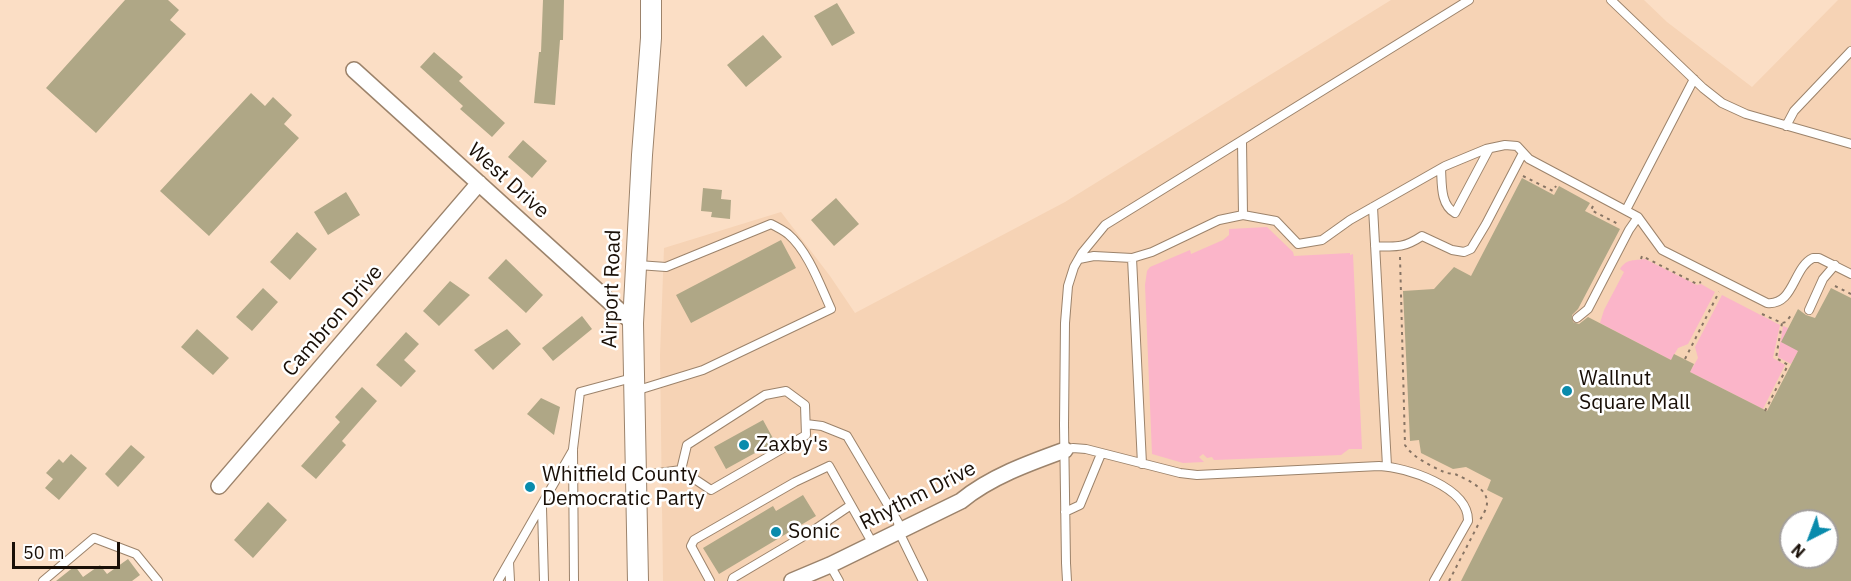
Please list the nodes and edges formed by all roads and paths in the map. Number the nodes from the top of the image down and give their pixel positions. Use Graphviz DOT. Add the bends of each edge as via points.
graph roads {
  1 [pos="651,0"];
  2 [pos="1469,0"];
  3 [pos="1611,0"];
  4 [pos="1851,51"];
  5 [pos="354,70"];
  6 [pos="1694,79"];
  7 [pos="1786,126"];
  8 [pos="1242,141"];
  9 [pos="1851,144"];
  10 [pos="1488,149"];
  11 [pos="1523,153"];
  12 [pos="1441,169"];
  13 [pos="1522,175"];
  14 [pos="479,183"];
  15 [pos="1557,184"];
  16 [pos="1594,204"];
  17 [pos="1373,207"];
  18 [pos="1626,210"];
  19 [pos="1243,215"];
  20 [pos="1638,217"];
  21 [pos="1620,225"];
  22 [pos="1375,246"];
  23 [pos="1400,246"];
  24 [pos="1132,258"];
  25 [pos="1078,259"];
  26 [pos="636,265"];
  27 [pos="1835,265"];
  28 [pos="1851,274"];
  29 [pos="1725,282"];
  30 [pos="1835,286"];
  31 [pos="1851,294"];
  32 [pos="1809,310"];
  33 [pos="1577,318"];
  34 [pos="633,323"];
  35 [pos="1782,323"];
  36 [pos="1684,359"];
  37 [pos="634,384"];
  38 [pos="1765,411"];
  39 [pos="806,424"];
  40 [pos="573,449"];
  41 [pos="1065,450"];
  42 [pos="1101,454"];
  43 [pos="1142,464"];
  44 [pos="1387,466"];
  45 [pos="681,470"];
  46 [pos="637,476"];
  47 [pos="219,486"];
  48 [pos="542,506"];
  49 [pos="851,506"];
  50 [pos="1065,512"];
  51 [pos="899,532"];
  52 [pos="873,544"];
  53 [pos="509,561"];
  54 [pos="830,565"];
  55 [pos="730,580"];
  56 [pos="43,581"];
  57 [pos="158,581"];
  58 [pos="498,581"];
  59 [pos="510,581"];
  60 [pos="544,581"];
  61 [pos="574,581"];
  62 [pos="638,581"];
  63 [pos="710,581"];
  64 [pos="792,581"];
  65 [pos="839,581"];
  66 [pos="923,581"];
  67 [pos="1067,581"];
  68 [pos="1434,581"];
  69 [pos="1449,581"];
  1 -- 26 [label="street, Airport Road"];
  2 -- 8 [label="lane"];
  3 -- 6 [label="lane"];
  4 -- 7 [label="lane" via="1794,111"];
  5 -- 14 [label="street, West Drive"];
  6 -- 7 [label="lane" via="1722,103"];
  6 -- 18 [label="lane"];
  7 -- 9 [label="lane"];
  8 -- 19 [label="lane"];
  8 -- 25 [label="lane" via="1105,225"];
  10 -- 11 [label="lane" via="1518,146"];
  10 -- 12 [label="lane"];
  10 -- 12 [label="lane" via="1455,213 1444,201"];
  11 -- 18 [label="lane"];
  11 -- 23 [label="lane" via="1471,249 1452,250 1422,236"];
  12 -- 17 [label="lane"];
  13 -- 15 [label="path" via="1553,191"];
  14 -- 34 [label="street, West Drive"];
  14 -- 47 [label="street, Cambron Drive"];
  16 -- 21 [label="path" via="1591,210"];
  17 -- 19 [label="lane" via="1322,240 1299,243 1276,221"];
  17 -- 22 [label="lane"];
  18 -- 20 [label="lane"];
  19 -- 24 [label="lane" via="1219,220"];
  20 -- 29 [label="lane" via="1662,250"];
  20 -- 33 [label="lane" via="1588,309"];
  22 -- 23 [label="lane"];
  22 -- 44 [label="lane"];
  23 -- 69 [label="path" via="1405,445 1446,474 1455,474 1480,488 1487,497 1488,505 1478,528"];
  24 -- 25 [label="lane"];
  24 -- 43 [label="lane"];
  25 -- 41 [label="lane" via="1066,302"];
  26 -- 34 [label="street, Airport Road"];
  26 -- 37 [label="lane" via="666,267 771,224 794,240 813,269 831,309 703,370"];
  27 -- 28 [label="lane"];
  27 -- 29 [label="lane" via="1819,258 1808,260 1784,298 1772,304"];
  27 -- 32 [label="lane" via="1823,279"];
  29 -- 36 [label="path"];
  30 -- 31 [label="path"];
  34 -- 37 [label="street, Airport Road"];
  35 -- 38 [label="path" via="1776,358 1788,365"];
  37 -- 40 [label="lane" via="580,392"];
  37 -- 46 [label="street, Airport Road"];
  39 -- 45 [label="lane" via="806,435 711,490"];
  39 -- 45 [label="lane" via="805,405 786,391 765,395 687,445"];
  39 -- 51 [label="lane" via="847,436 898,522"];
  40 -- 48 [label="lane"];
  40 -- 61 [label="lane"];
  41 -- 42 [label="lane" via="1086,449"];
  41 -- 50 [label="lane"];
  41 -- 51 [label="street, Rhythm Drive" via="973,491"];
  42 -- 43 [label="lane"];
  42 -- 50 [label="lane" via="1080,505"];
  43 -- 44 [label="lane" via="1197,475"];
  44 -- 68 [label="lane" via="1417,474 1452,492 1468,513 1468,521"];
  45 -- 46 [label="lane"];
  46 -- 62 [label="street, Airport Road"];
  48 -- 53 [label="lane"];
  48 -- 60 [label="lane"];
  49 -- 52 [label="lane"];
  49 -- 55 [label="lane"];
  49 -- 63 [label="lane" via="829,466 795,482 694,540 691,546"];
  50 -- 67 [label="lane"];
  51 -- 52 [label="street, Rhythm Drive"];
  51 -- 66 [label="lane"];
  52 -- 54 [label="street, Rhythm Drive"];
  53 -- 58 [label="lane"];
  53 -- 59 [label="lane"];
  54 -- 64 [label="street, Rhythm Drive"];
  54 -- 65 [label="lane"];
  56 -- 57 [label="lane" via="94,538 136,554"];
}
